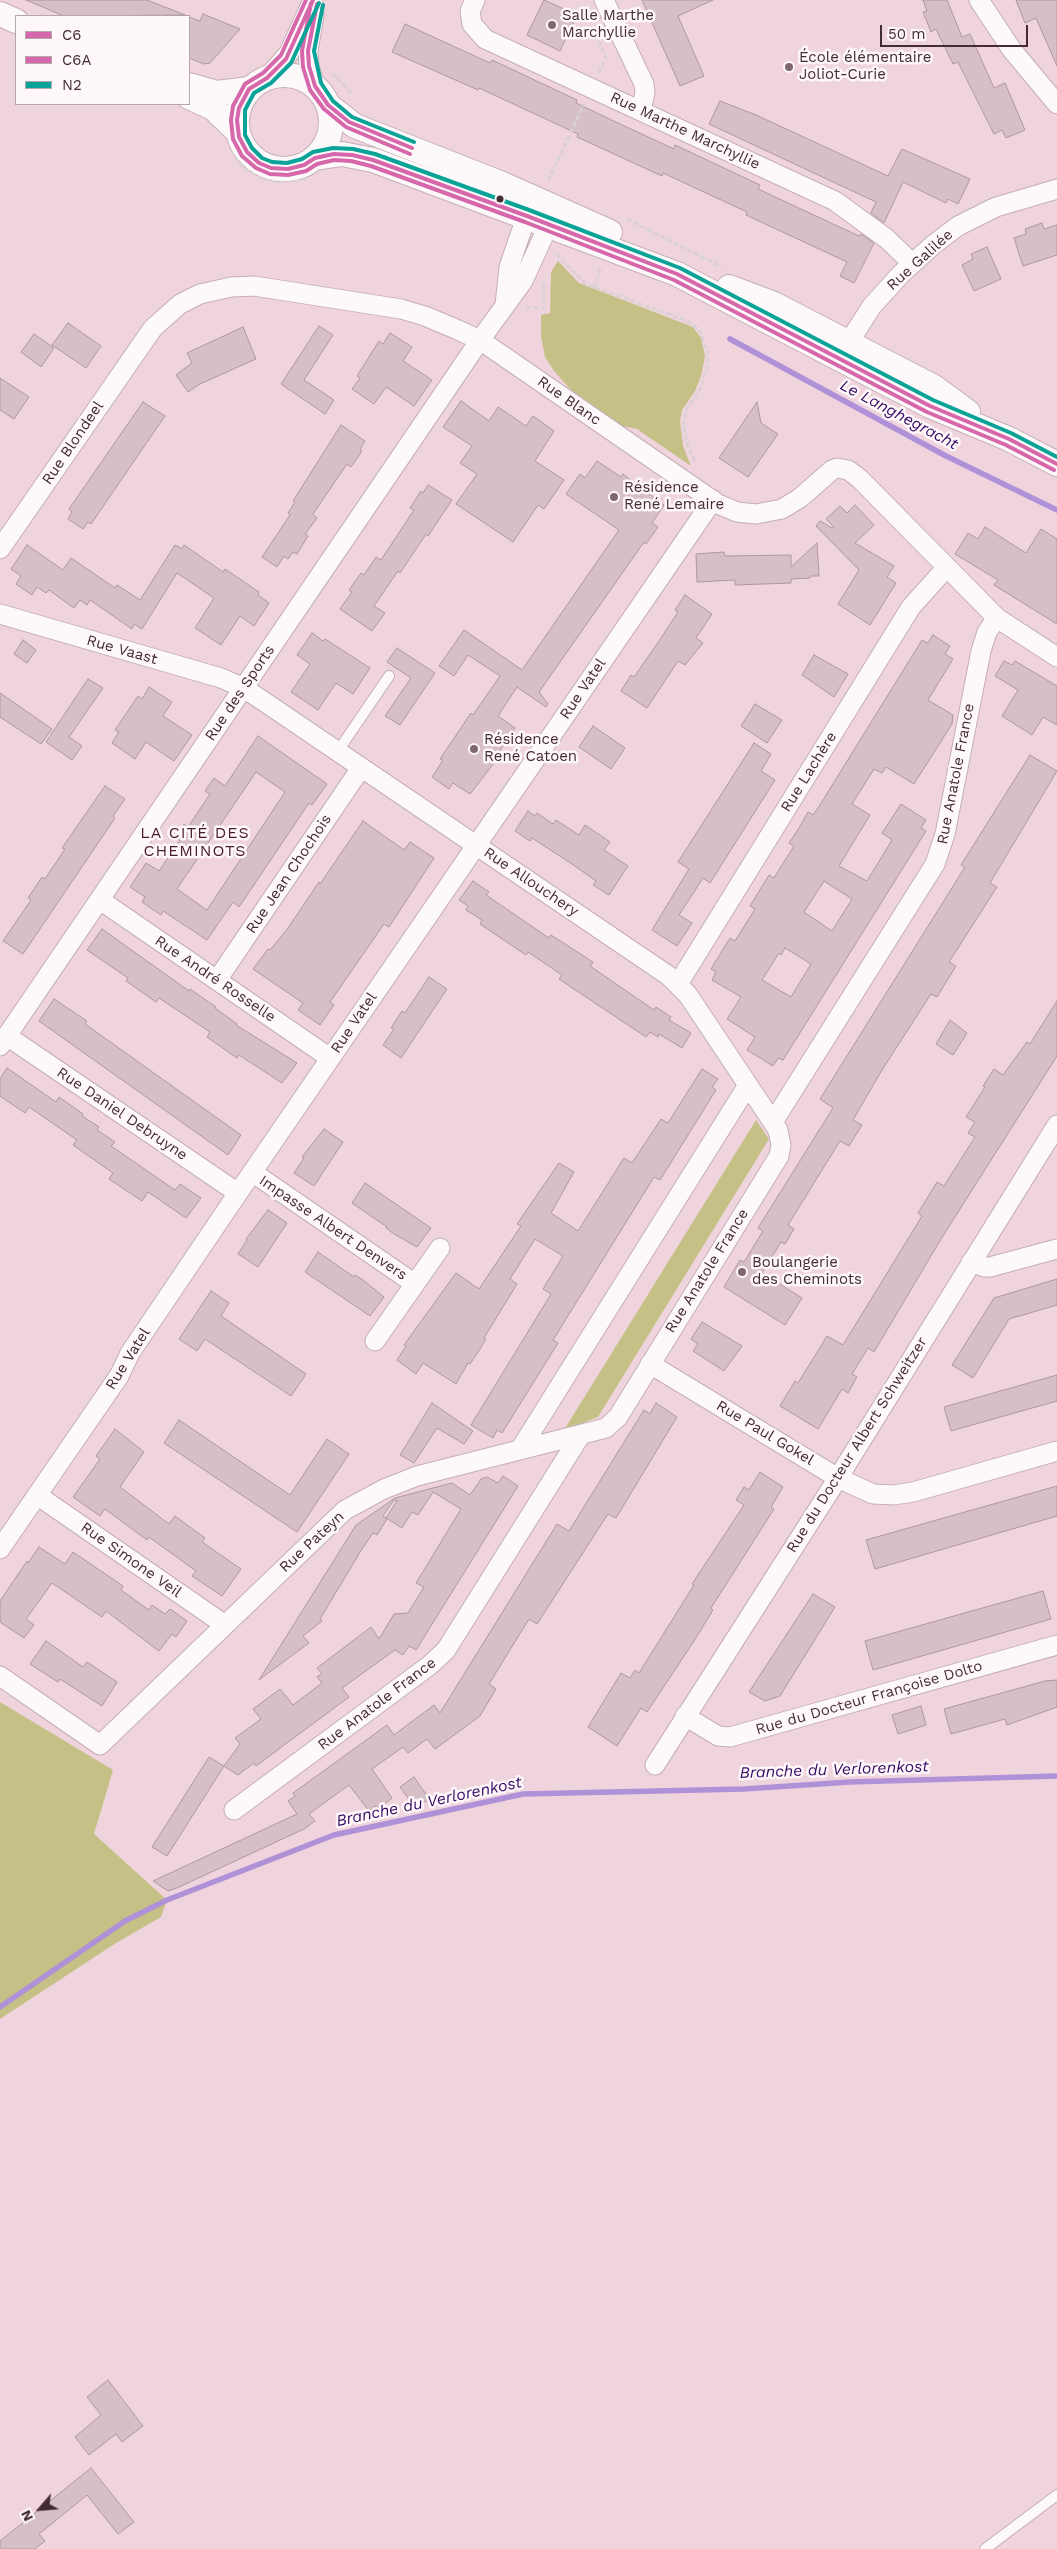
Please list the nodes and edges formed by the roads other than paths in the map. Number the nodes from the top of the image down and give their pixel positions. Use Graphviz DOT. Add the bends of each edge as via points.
graph roads {
  1 [pos="475,0"];
  2 [pos="604,0"];
  3 [pos="978,0"];
  4 [pos="312,2"];
  5 [pos="0,14"];
  6 [pos="15,21"];
  7 [pos="258,84"];
  8 [pos="190,85"];
  9 [pos="321,96"];
  10 [pos="190,97"];
  11 [pos="1057,104"];
  12 [pos="641,110"];
  13 [pos="234,141"];
  14 [pos="312,168"];
  15 [pos="1057,189"];
  16 [pos="530,207"];
  17 [pos="552,216"];
  18 [pos="912,263"];
  19 [pos="505,305"];
  20 [pos="146,337"];
  21 [pos="480,340"];
  22 [pos="846,352"];
  23 [pos="1057,464"];
  24 [pos="712,500"];
  25 [pos="0,549"];
  26 [pos="947,567"];
  27 [pos="0,614"];
  28 [pos="998,618"];
  29 [pos="1057,657"];
  30 [pos="389,676"];
  31 [pos="244,688"];
  32 [pos="338,751"];
  33 [pos="361,768"];
  34 [pos="475,845"];
  35 [pos="100,900"];
  36 [pos="217,980"];
  37 [pos="678,984"];
  38 [pos="2,1042"];
  39 [pos="330,1058"];
  40 [pos="748,1085"];
  41 [pos="772,1122"];
  42 [pos="1057,1125"];
  43 [pos="252,1172"];
  44 [pos="238,1193"];
  45 [pos="440,1248"];
  46 [pos="1057,1249"];
  47 [pos="971,1262"];
  48 [pos="415,1284"];
  49 [pos="375,1341"];
  50 [pos="650,1364"];
  51 [pos="580,1436"];
  52 [pos="521,1448"];
  53 [pos="1057,1451"];
  54 [pos="838,1478"];
  55 [pos="37,1495"];
  56 [pos="0,1550"];
  57 [pos="225,1625"];
  58 [pos="1057,1645"];
  59 [pos="0,1676"];
  60 [pos="685,1716"];
  61 [pos="655,1764"];
  62 [pos="234,1810"];
  63 [pos="1057,2495"];
  64 [pos="985,2549"];
  1 -- 12 [label="street, Rue Marthe Marchyllie" via="470,11 472,24 486,39"];
  2 -- 12 [label="street" via="644,84 646,93"];
  3 -- 11 [label="street" via="1022,64"];
  4 -- 7 [label="street" via="289,53"];
  4 -- 9 [label="street" via="308,58"];
  5 -- 6 [label="street"];
  7 -- 8 [label="street" via="217,92"];
  7 -- 9 [label="street" via="292,76"];
  7 -- 13 [label="street" via="239,108"];
  9 -- 14 [label="street" via="331,121 329,134"];
  9 -- 16 [label="street" via="355,126"];
  10 -- 13 [label="street" via="213,108"];
  12 -- 18 [label="street, Rue Marthe Marchyllie" via="835,201 887,239"];
  13 -- 14 [label="street" via="267,166"];
  14 -- 16 [label="street" via="342,154"];
  15 -- 18 [label="street, Rue Galilée" via="1008,202 971,219"];
  16 -- 17 [label="street"];
  16 -- 19 [label="street" via="508,267"];
  17 -- 19 [label="street, Rue des Sports" via="528,273"];
  17 -- 22 [label="street"];
  18 -- 22 [label="street, Rue Galilée" via="872,306"];
  19 -- 21 [label="street, Rue des Sports"];
  20 -- 21 [label="street, Rue Blanc" via="170,311 189,299 210,291 243,286 401,309"];
  20 -- 25 [label="street, Rue Blondeel"];
  21 -- 24 [label="street, Rue Blanc"];
  21 -- 31 [label="street, Rue des Sports"];
  22 -- 23 [label="street" via="930,406 1010,439"];
  24 -- 26 [label="street, Rue Blanc" via="744,514 775,511 800,498 832,470 843,468 860,479"];
  24 -- 34 [label="street, Rue Vatel"];
  26 -- 28 [label="street, Rue Blanc"];
  26 -- 37 [label="street, Rue Lachère" via="911,607"];
  27 -- 31 [label="street, Rue Vaast" via="221,678"];
  28 -- 29 [label="street, Rue Blanc"];
  28 -- 41 [label="street, Rue Anatole France" via="987,632 980,651 945,834 935,864"];
  30 -- 32 [label="lane"];
  31 -- 32 [label="street, Rue Allouchery"];
  31 -- 35 [label="street, Rue des Sports"];
  32 -- 33 [label="street, Rue Allouchery"];
  33 -- 34 [label="street, Rue Allouchery"];
  33 -- 36 [label="street, Rue Jean Chochois"];
  34 -- 37 [label="street, Rue Allouchery"];
  34 -- 39 [label="street, Rue Vatel"];
  35 -- 36 [label="street, Rue André Rosselle"];
  35 -- 38 [label="street, Rue des Sports"];
  36 -- 39 [label="street, Rue André Rosselle"];
  37 -- 40 [label="street, Rue Allouchery"];
  38 -- 44 [label="street, Rue Daniel Debruyne"];
  39 -- 43 [label="street, Rue Vatel"];
  40 -- 41 [label="street, Rue Allouchery"];
  40 -- 52 [label="street"];
  41 -- 50 [label="street, Rue Anatole France" via="780,1135 778,1156"];
  42 -- 47 [label="street, Rue du Docteur Albert Schweitzer"];
  43 -- 44 [label="street, Rue Vatel"];
  43 -- 48 [label="street, Impasse Albert Denvers"];
  44 -- 55 [label="street, Rue Vatel"];
  45 -- 48 [label="street, Impasse Albert Denvers"];
  46 -- 47 [label="street" via="990,1267"];
  47 -- 54 [label="street, Rue du Docteur Albert Schweitzer"];
  48 -- 49 [label="street, Impasse Albert Denvers"];
  50 -- 51 [label="street, Rue Anatole France" via="614,1422 606,1428"];
  50 -- 54 [label="street, Rue Paul Gokel"];
  51 -- 52 [label="street, Rue Pateyn"];
  51 -- 62 [label="street, Rue Anatole France" via="446,1650"];
  52 -- 57 [label="street, Rue Pateyn" via="417,1476 349,1508"];
  53 -- 54 [label="street, Rue Paul Gokel" via="894,1495 873,1494"];
  54 -- 60 [label="street, Rue du Docteur Albert Schweitzer"];
  55 -- 56 [label="street, Rue Vatel"];
  55 -- 57 [label="street, Rue Simone Veil"];
  57 -- 59 [label="street, Rue Pateyn" via="100,1745"];
  58 -- 60 [label="street, Rue du Docteur Françoise Dolto" via="730,1737 718,1736"];
  60 -- 61 [label="street, Rue du Docteur Albert Schweitzer"];
  63 -- 64 [label="lane"];
}
